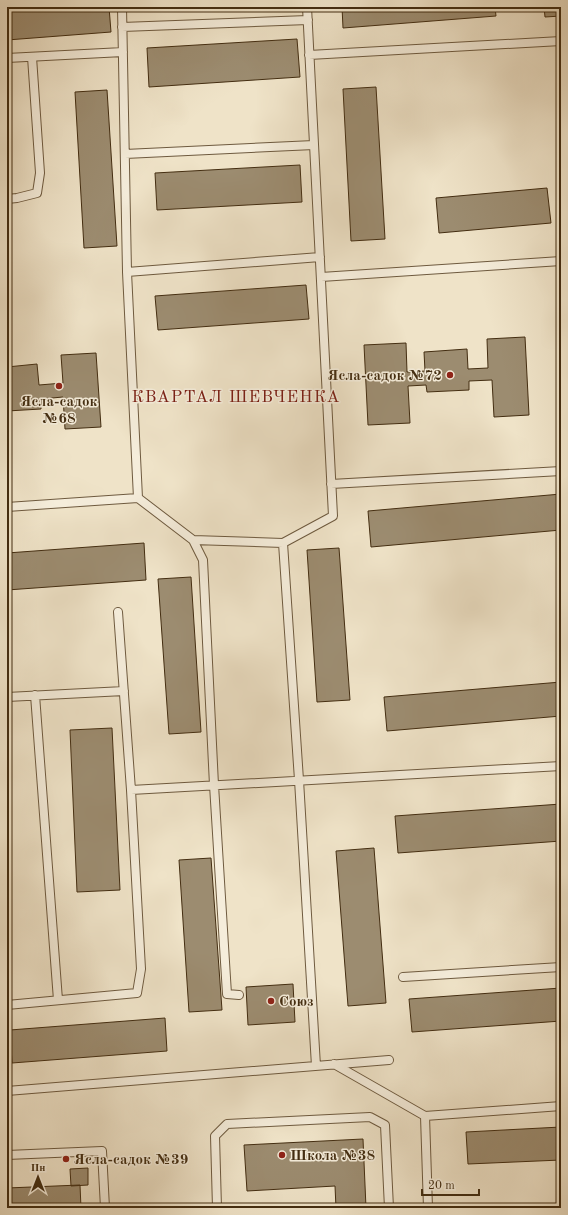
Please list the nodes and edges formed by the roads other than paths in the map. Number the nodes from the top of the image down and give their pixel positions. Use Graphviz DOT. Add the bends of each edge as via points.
graph roads {
  1 [pos="122,7"];
  2 [pos="307,7"];
  3 [pos="308,20"];
  4 [pos="122,27"];
  5 [pos="561,41"];
  6 [pos="123,52"];
  7 [pos="309,55"];
  8 [pos="32,57"];
  9 [pos="7,58"];
  10 [pos="314,145"];
  11 [pos="125,154"];
  12 [pos="7,198"];
  13 [pos="320,257"];
  14 [pos="561,261"];
  15 [pos="127,272"];
  16 [pos="321,278"];
  17 [pos="561,471"];
  18 [pos="331,484"];
  19 [pos="138,498"];
  20 [pos="7,507"];
  21 [pos="193,540"];
  22 [pos="282,543"];
  23 [pos="118,612"];
  24 [pos="124,691"];
  25 [pos="36,695"];
  26 [pos="7,697"];
  27 [pos="561,766"];
  28 [pos="299,780"];
  29 [pos="214,785"];
  30 [pos="131,790"];
  31 [pos="561,968"];
  32 [pos="403,978"];
  33 [pos="239,995"];
  34 [pos="58,1000"];
  35 [pos="7,1005"];
  36 [pos="389,1060"];
  37 [pos="334,1064"];
  38 [pos="316,1066"];
  39 [pos="7,1091"];
  40 [pos="561,1106"];
  41 [pos="425,1116"];
  42 [pos="7,1155"];
  43 [pos="105,1208"];
  44 [pos="217,1208"];
  45 [pos="389,1208"];
  46 [pos="428,1208"];
  1 -- 4 [label="lane"];
  2 -- 3 [label="lane"];
  3 -- 4 [label="lane"];
  3 -- 7 [label="lane"];
  4 -- 6 [label="lane"];
  5 -- 7 [label="lane"];
  6 -- 8 [label="lane"];
  6 -- 11 [label="lane"];
  7 -- 10 [label="lane"];
  8 -- 9 [label="lane"];
  8 -- 12 [label="lane" via="40,173 37,193"];
  10 -- 11 [label="lane"];
  10 -- 13 [label="lane"];
  11 -- 15 [label="lane"];
  13 -- 15 [label="lane"];
  13 -- 16 [label="lane"];
  14 -- 16 [label="lane"];
  15 -- 19 [label="lane"];
  16 -- 18 [label="lane"];
  17 -- 18 [label="lane"];
  18 -- 22 [label="lane" via="333,516"];
  19 -- 20 [label="lane"];
  19 -- 21 [label="lane"];
  21 -- 22 [label="lane"];
  21 -- 29 [label="lane" via="203,560"];
  22 -- 28 [label="lane"];
  23 -- 24 [label="lane"];
  24 -- 25 [label="lane"];
  24 -- 30 [label="lane"];
  25 -- 26 [label="lane"];
  25 -- 34 [label="lane"];
  27 -- 28 [label="lane"];
  28 -- 29 [label="lane"];
  28 -- 38 [label="lane"];
  29 -- 30 [label="lane"];
  29 -- 33 [label="lane" via="227,994"];
  30 -- 34 [label="lane" via="141,969 137,993"];
  31 -- 32 [label="lane"];
  34 -- 35 [label="lane"];
  36 -- 37 [label="lane"];
  37 -- 38 [label="lane"];
  37 -- 41 [label="lane"];
  38 -- 39 [label="lane"];
  40 -- 41 [label="lane"];
  41 -- 46 [label="lane"];
  42 -- 43 [label="lane" via="102,1151"];
  44 -- 45 [label="lane" via="215,1136 227,1124 370,1117 385,1125"];
}
